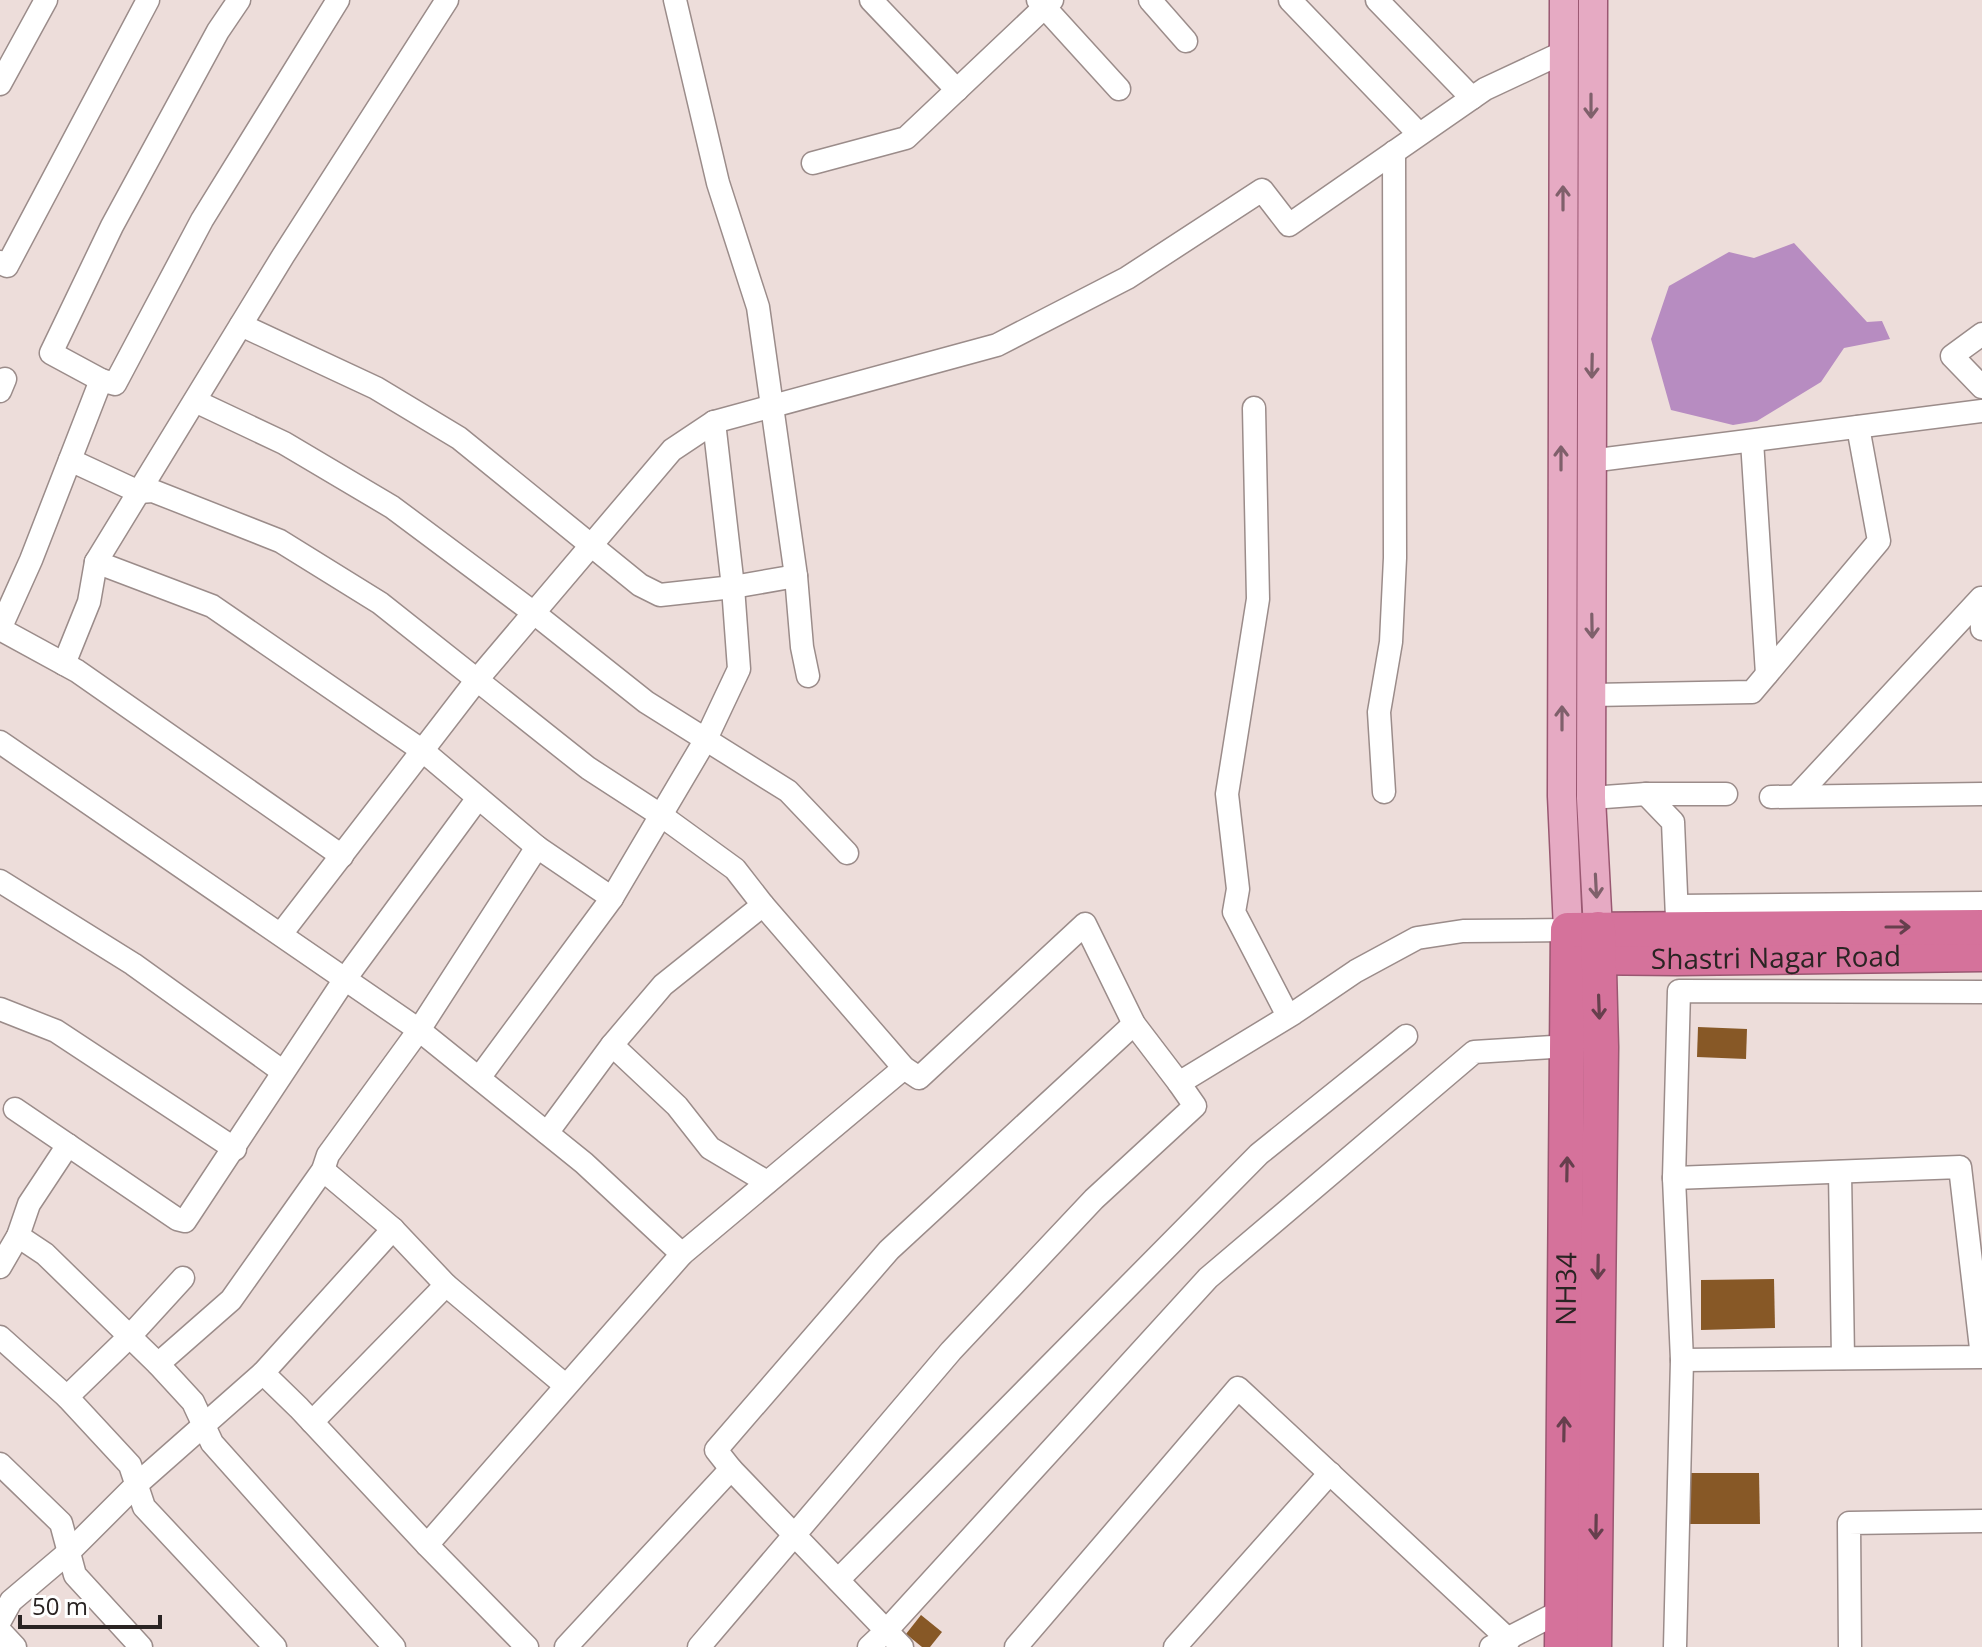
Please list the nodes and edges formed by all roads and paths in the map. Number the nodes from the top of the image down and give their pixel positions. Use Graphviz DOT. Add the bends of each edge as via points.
graph roads {
  1 [pos="46,0"];
  2 [pos="148,0"];
  3 [pos="239,0"];
  4 [pos="338,0"];
  5 [pos="447,0"];
  6 [pos="675,0"];
  7 [pos="871,0"];
  8 [pos="1150,0"];
  9 [pos="1290,0"];
  10 [pos="1377,0"];
  11 [pos="1564,0"];
  12 [pos="1593,0"];
  13 [pos="1045,2"];
  14 [pos="1186,41"];
  15 [pos="1578,52"];
  16 [pos="0,84"];
  17 [pos="1119,89"];
  18 [pos="957,90"];
  19 [pos="1472,98"];
  20 [pos="1419,134"];
  21 [pos="1394,152"];
  22 [pos="813,163"];
  23 [pos="0,262"];
  24 [pos="241,325"];
  25 [pos="1982,334"];
  26 [pos="101,380"];
  27 [pos="1982,387"];
  28 [pos="195,401"];
  29 [pos="774,406"];
  30 [pos="1254,408"];
  31 [pos="1982,411"];
  32 [pos="714,422"];
  33 [pos="1858,427"];
  34 [pos="1752,441"];
  35 [pos="70,460"];
  36 [pos="1590,461"];
  37 [pos="139,492"];
  38 [pos="591,546"];
  39 [pos="96,562"];
  40 [pos="796,576"];
  41 [pos="733,587"];
  42 [pos="534,613"];
  43 [pos="1982,629"];
  44 [pos="64,664"];
  45 [pos="1767,674"];
  46 [pos="808,676"];
  47 [pos="476,681"];
  48 [pos="1593,695"];
  49 [pos="706,739"];
  50 [pos="0,742"];
  51 [pos="423,751"];
  52 [pos="1384,792"];
  53 [pos="1646,794"];
  54 [pos="1726,794"];
  55 [pos="1982,794"];
  56 [pos="1797,796"];
  57 [pos="1771,797"];
  58 [pos="478,798"];
  59 [pos="1591,798"];
  60 [pos="662,816"];
  61 [pos="537,847"];
  62 [pos="847,853"];
  63 [pos="342,856"];
  64 [pos="0,881"];
  65 [pos="612,898"];
  66 [pos="1982,903"];
  67 [pos="763,905"];
  68 [pos="1982,927"];
  69 [pos="281,934"];
  70 [pos="1583,943"];
  71 [pos="1678,946"];
  72 [pos="1982,954"];
  73 [pos="345,979"];
  74 [pos="1982,992"];
  75 [pos="0,1009"];
  76 [pos="1288,1016"];
  77 [pos="1134,1024"];
  78 [pos="419,1030"];
  79 [pos="1406,1036"];
  80 [pos="612,1045"];
  81 [pos="1569,1046"];
  82 [pos="904,1068"];
  83 [pos="282,1071"];
  84 [pos="479,1078"];
  85 [pos="1179,1083"];
  86 [pos="15,1109"];
  87 [pos="547,1133"];
  88 [pos="68,1145"];
  89 [pos="235,1149"];
  90 [pos="323,1170"];
  91 [pos="1840,1172"];
  92 [pos="1674,1178"];
  93 [pos="767,1182"];
  94 [pos="1583,1207"];
  95 [pos="393,1229"];
  96 [pos="18,1236"];
  97 [pos="682,1254"];
  98 [pos="0,1267"];
  99 [pos="183,1278"];
  100 [pos="446,1285"];
  101 [pos="130,1336"];
  102 [pos="0,1337"];
  103 [pos="1843,1358"];
  104 [pos="1982,1358"];
  105 [pos="1682,1360"];
  106 [pos="158,1364"];
  107 [pos="263,1373"];
  108 [pos="565,1385"];
  109 [pos="67,1397"];
  110 [pos="312,1422"];
  111 [pos="205,1425"];
  112 [pos="0,1464"];
  113 [pos="731,1469"];
  114 [pos="1330,1473"];
  115 [pos="1580,1479"];
  116 [pos="136,1485"];
  117 [pos="1982,1521"];
  118 [pos="795,1535"];
  119 [pos="427,1545"];
  120 [pos="70,1551"];
  121 [pos="838,1580"];
  122 [pos="6,1596"];
  123 [pos="1561,1611"];
  124 [pos="0,1621"];
  125 [pos="0,1631"];
  126 [pos="894,1639"];
  127 [pos="1500,1643"];
  128 [pos="15,1647"];
  129 [pos="141,1647"];
  130 [pos="275,1647"];
  131 [pos="394,1647"];
  132 [pos="527,1647"];
  133 [pos="566,1647"];
  134 [pos="699,1647"];
  135 [pos="869,1647"];
  136 [pos="1016,1647"];
  137 [pos="1175,1647"];
  138 [pos="1562,1647"];
  139 [pos="1594,1647"];
  140 [pos="1675,1647"];
  141 [pos="1850,1647"];
  1 -- 16 [label="street"];
  2 -- 23 [label="street" via="7,266"];
  3 -- 26 [label="street" via="112,226 51,353"];
  4 -- 26 [label="street" via="202,220 115,384"];
  5 -- 24 [label="street"];
  6 -- 29 [label="street" via="718,183 758,307"];
  7 -- 18 [label="street"];
  8 -- 14 [label="street"];
  9 -- 20 [label="street"];
  10 -- 19 [label="street"];
  11 -- 15 [label="main road"];
  12 -- 15 [label="main road"];
  13 -- 17 [label="street"];
  13 -- 18 [label="street"];
  15 -- 19 [label="street"];
  15 -- 36 [label="main road, one-way" via="1593,301"];
  70 -- 15 [label="main road, one-way" via="1562,796"];
  18 -- 22 [label="street" via="906,138"];
  19 -- 20 [label="street"];
  20 -- 21 [label="street"];
  21 -- 29 [label="street" via="1289,225 1262,190 1127,278 997,345"];
  21 -- 52 [label="street" via="1395,558 1391,642 1379,712"];
  24 -- 28 [label="street"];
  24 -- 38 [label="street" via="376,388 459,438"];
  25 -- 27 [label="street" via="1952,356"];
  26 -- 35 [label="street"];
  28 -- 37 [label="street"];
  28 -- 42 [label="street" via="284,443 392,507"];
  29 -- 32 [label="street"];
  29 -- 40 [label="street"];
  30 -- 76 [label="street" via="1258,599 1227,794 1238,889 1234,912"];
  31 -- 33 [label="street"];
  32 -- 38 [label="street" via="672,450"];
  32 -- 41 [label="street"];
  33 -- 34 [label="street"];
  33 -- 45 [label="street" via="1879,541"];
  34 -- 36 [label="street"];
  34 -- 45 [label="street"];
  35 -- 37 [label="street"];
  35 -- 44 [label="street" via="0,629"];
  36 -- 48 [label="main road, one-way"];
  37 -- 39 [label="street"];
  37 -- 47 [label="street" via="153,491 280,541 380,603"];
  38 -- 41 [label="street" via="660,595"];
  38 -- 42 [label="street"];
  39 -- 44 [label="street" via="89,602"];
  39 -- 51 [label="street" via="212,606"];
  40 -- 41 [label="street"];
  40 -- 46 [label="street"];
  41 -- 49 [label="street" via="739,669"];
  42 -- 47 [label="street"];
  42 -- 49 [label="street" via="646,702"];
  43 -- 56 [label="street" via="1981,598"];
  44 -- 63 [label="street"];
  45 -- 48 [label="street" via="1752,692"];
  47 -- 51 [label="street"];
  47 -- 60 [label="street" via="588,768"];
  48 -- 59 [label="main road"];
  49 -- 60 [label="street"];
  49 -- 62 [label="street" via="788,791"];
  50 -- 69 [label="street"];
  51 -- 58 [label="street"];
  51 -- 63 [label="street"];
  53 -- 54 [label="street"];
  53 -- 59 [label="street"];
  53 -- 71 [label="street" via="1673,822"];
  55 -- 56 [label="street"];
  56 -- 57 [label="street"];
  58 -- 61 [label="street"];
  58 -- 73 [label="street"];
  59 -- 70 [label="main road, one-way"];
  60 -- 65 [label="street"];
  60 -- 67 [label="street" via="735,869"];
  61 -- 65 [label="street"];
  61 -- 78 [label="street"];
  63 -- 69 [label="street"];
  64 -- 83 [label="street" via="133,964"];
  65 -- 84 [label="street"];
  66 -- 71 [label="street"];
  67 -- 80 [label="street" via="663,985"];
  67 -- 82 [label="street"];
  71 -- 68 [label="highway, one-way"];
  69 -- 73 [label="street"];
  70 -- 71 [label="highway, Shastri Nagar Road"];
  70 -- 76 [label="street" via="1463,931 1417,938"];
  70 -- 81 [label="highway, NH34 / NH34"];
  70 -- 94 [label="highway, NH34, one-way" via="1601,1047"];
  71 -- 72 [label="highway, Shastri Nagar Road"];
  71 -- 74 [label="street"];
  71 -- 92 [label="street"];
  73 -- 78 [label="street"];
  73 -- 83 [label="street"];
  75 -- 89 [label="street" via="56,1031"];
  76 -- 85 [label="street"];
  77 -- 82 [label="street" via="1085,924 919,1078"];
  77 -- 85 [label="street"];
  77 -- 113 [label="street" via="889,1250 716,1450"];
  78 -- 84 [label="street"];
  78 -- 90 [label="street" via="328,1155"];
  79 -- 121 [label="street" via="1259,1154"];
  80 -- 87 [label="street"];
  80 -- 93 [label="street" via="677,1106 710,1148"];
  94 -- 81 [label="highway, NH34 / NH34, one-way"];
  81 -- 126 [label="street" via="1474,1052 1208,1278"];
  82 -- 93 [label="street"];
  83 -- 89 [label="street"];
  84 -- 87 [label="street"];
  85 -- 118 [label="street" via="1195,1106 1094,1199 1017,1280"];
  86 -- 88 [label="street"];
  87 -- 97 [label="street"];
  88 -- 89 [label="street" via="185,1221"];
  88 -- 96 [label="street" via="29,1204"];
  90 -- 95 [label="street"];
  90 -- 106 [label="street" via="231,1300"];
  91 -- 92 [label="street"];
  91 -- 103 [label="street"];
  91 -- 104 [label="street" via="1960,1167"];
  92 -- 105 [label="street"];
  93 -- 97 [label="street"];
  94 -- 115 [label="highway, NH34 / NH34"];
  95 -- 100 [label="street"];
  95 -- 107 [label="street"];
  96 -- 98 [label="street"];
  96 -- 101 [label="street" via="45,1254"];
  97 -- 108 [label="street"];
  99 -- 101 [label="street"];
  100 -- 108 [label="street"];
  100 -- 110 [label="street"];
  101 -- 106 [label="street"];
  101 -- 109 [label="street"];
  102 -- 109 [label="street"];
  103 -- 104 [label="street"];
  103 -- 105 [label="street"];
  105 -- 140 [label="street"];
  106 -- 111 [label="street" via="193,1402"];
  107 -- 110 [label="street"];
  107 -- 111 [label="street"];
  108 -- 119 [label="street"];
  109 -- 116 [label="street" via="130,1465"];
  110 -- 119 [label="street"];
  111 -- 116 [label="street"];
  111 -- 131 [label="street" via="212,1443"];
  112 -- 120 [label="street" via="61,1523"];
  113 -- 118 [label="street"];
  113 -- 133 [label="street"];
  114 -- 127 [label="street"];
  114 -- 136 [label="street" via="1238,1388"];
  114 -- 137 [label="street"];
  115 -- 123 [label="highway, NH34 / NH34"];
  115 -- 139 [label="highway, NH34, one-way"];
  116 -- 120 [label="street"];
  116 -- 130 [label="street" via="144,1507"];
  117 -- 141 [label="street" via="1849,1523"];
  118 -- 121 [label="street"];
  118 -- 134 [label="street"];
  119 -- 132 [label="street"];
  120 -- 122 [label="street"];
  120 -- 129 [label="street" via="75,1575"];
  121 -- 126 [label="street"];
  122 -- 124 [label="street"];
  123 -- 127 [label="street"];
  123 -- 138 [label="highway, NH34 / NH34"];
  125 -- 128 [label="street"];
  126 -- 135 [label="street"];
}
